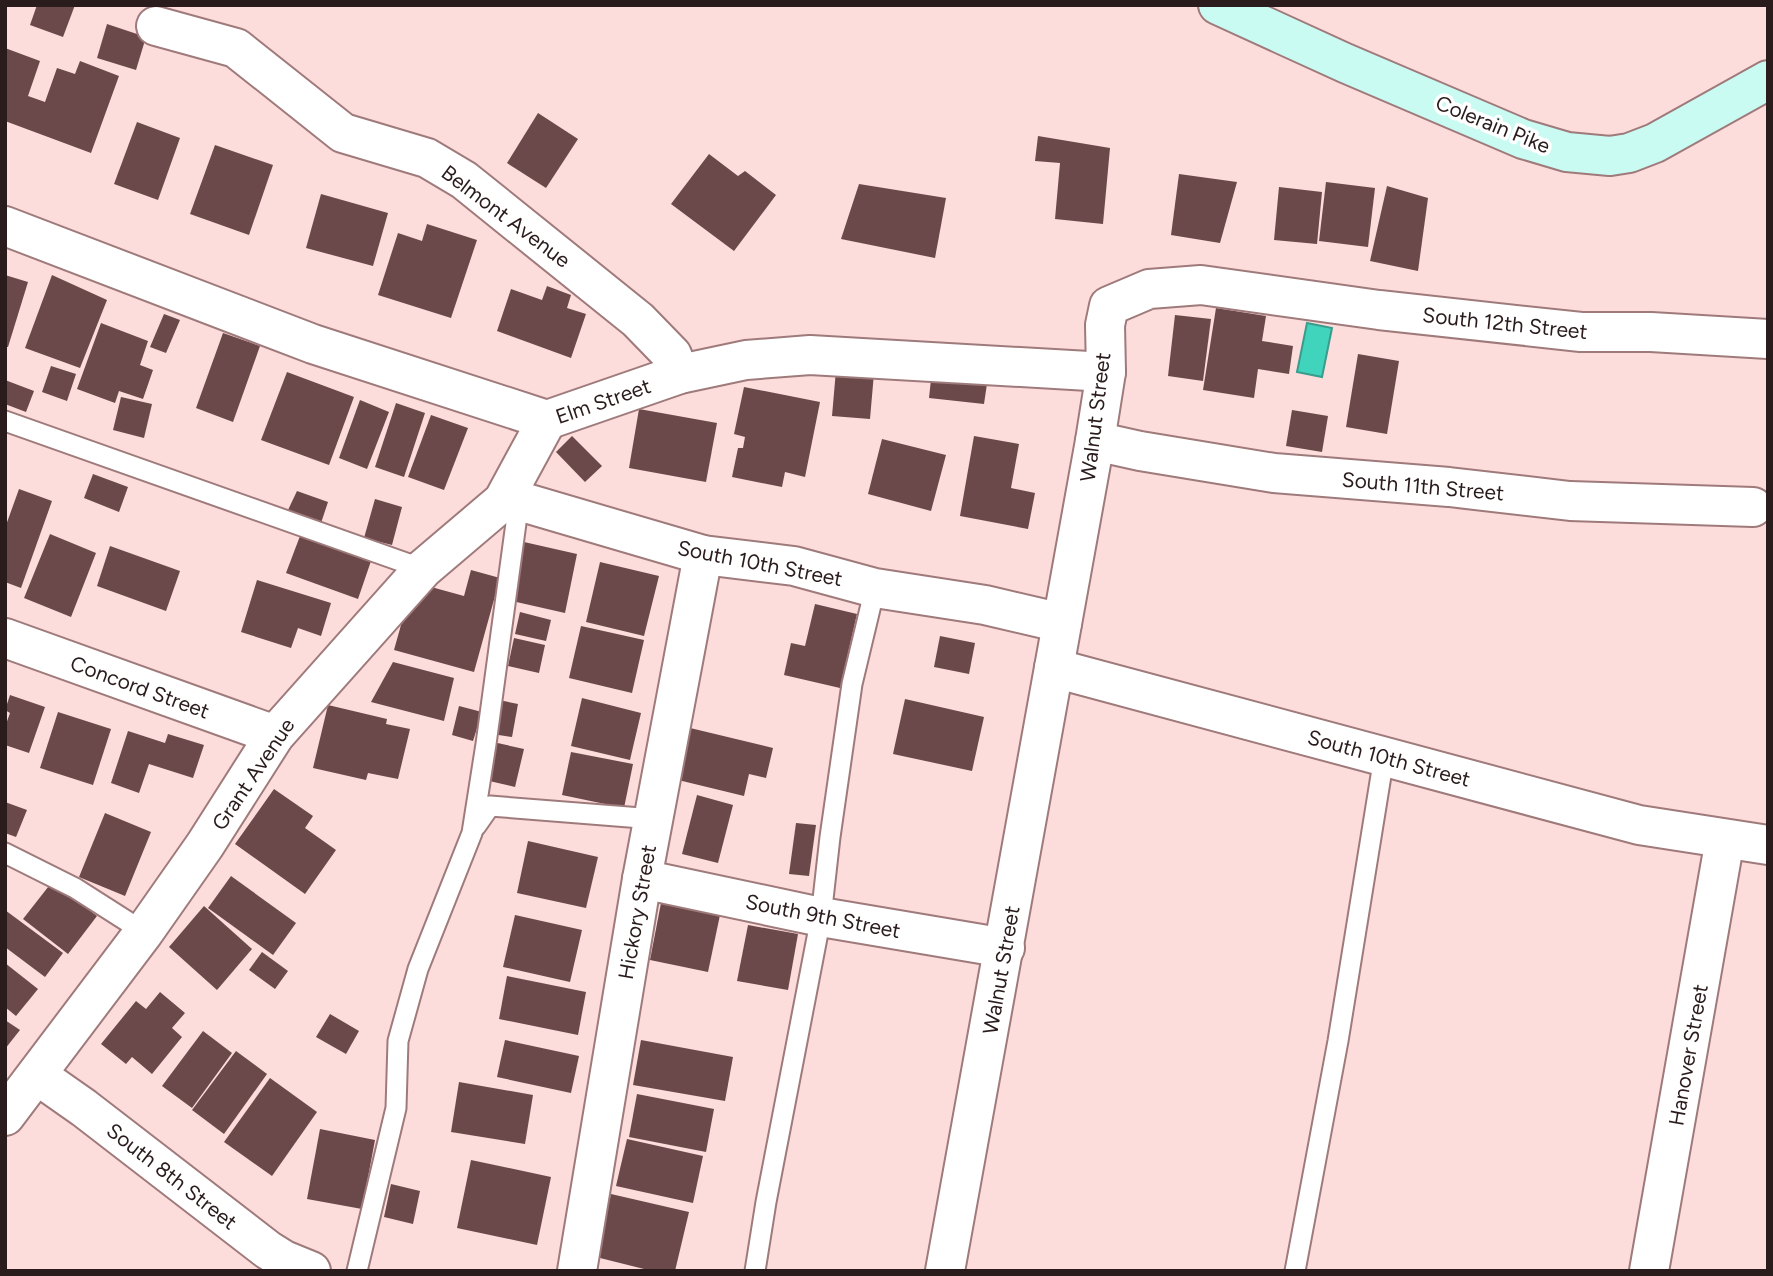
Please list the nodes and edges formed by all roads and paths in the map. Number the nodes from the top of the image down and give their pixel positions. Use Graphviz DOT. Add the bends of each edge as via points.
graph roads {
  1 [pos="1218,5"];
  2 [pos="156,26"];
  3 [pos="1768,80"];
  4 [pos="5,226"];
  5 [pos="1243,290"];
  6 [pos="1768,339"];
  7 [pos="1106,372"];
  8 [pos="680,374"];
  9 [pos="547,420"];
  10 [pos="5,421"];
  11 [pos="1095,440"];
  12 [pos="511,501"];
  13 [pos="1753,507"];
  14 [pos="703,555"];
  15 [pos="423,569"];
  16 [pos="875,588"];
  17 [pos="1062,623"];
  18 [pos="5,639"];
  19 [pos="1054,668"];
  20 [pos="275,735"];
  21 [pos="1384,757"];
  22 [pos="654,819"];
  23 [pos="472,833"];
  24 [pos="1726,839"];
  25 [pos="1768,845"];
  26 [pos="5,853"];
  27 [pos="642,879"];
  28 [pos="821,917"];
  29 [pos="144,932"];
  30 [pos="1005,948"];
  31 [pos="37,1075"];
  32 [pos="5,1116"];
  33 [pos="311,1271"];
  34 [pos="358,1271"];
  35 [pos="576,1271"];
  36 [pos="755,1271"];
  37 [pos="945,1271"];
  38 [pos="1295,1271"];
  39 [pos="1649,1271"];
  1 -- 3 [label="main road, Colerain Pike" via="1523,139 1567,152 1610,156 1655,144"];
  2 -- 8 [label="street, Belmont Avenue" via="236,48 343,133 427,158 464,180 638,320 672,355"];
  4 -- 9 [label="street, Elm Street" via="313,344"];
  5 -- 6 [label="street, South 12th Street" via="1581,332"];
  5 -- 7 [label="street, Walnut Street" via="1200,285 1149,289 1110,306 1104,325"];
  7 -- 8 [label="street, Elm Street" via="810,355 746,360"];
  7 -- 11 [label="street, Walnut Street"];
  8 -- 9 [label="street, Elm Street"];
  9 -- 12 [label="street, Grant Avenue"];
  10 -- 15 [label="lane"];
  11 -- 13 [label="street, South 11th Street" via="1274,473 1570,501"];
  11 -- 17 [label="street, Walnut Street"];
  12 -- 14 [label="street, South 10th Street"];
  12 -- 15 [label="street, Grant Avenue"];
  12 -- 23 [label="lane" via="488,730"];
  14 -- 16 [label="street, South 10th Street" via="794,566"];
  14 -- 22 [label="street, Hickory Street"];
  15 -- 20 [label="street, Grant Avenue"];
  16 -- 17 [label="street, South 10th Street" via="985,605"];
  16 -- 28 [label="lane" via="852,684"];
  17 -- 19 [label="street, Walnut Street"];
  18 -- 20 [label="street, Concord Street"];
  19 -- 21 [label="street, South 10th Street"];
  19 -- 30 [label="street, Walnut Street"];
  20 -- 29 [label="street, Grant Avenue"];
  21 -- 24 [label="street, South 10th Street" via="1639,825"];
  21 -- 38 [label="lane"];
  22 -- 23 [label="lane" via="490,806"];
  22 -- 27 [label="street, Hickory Street"];
  23 -- 34 [label="lane" via="418,969 398,1041 396,1108"];
  24 -- 25 [label="street, South 10th Street"];
  24 -- 39 [label="street, Hanover Street"];
  26 -- 29 [label="lane" via="75,888"];
  27 -- 28 [label="street, South 9th Street"];
  27 -- 35 [label="street, Hickory Street"];
  28 -- 30 [label="street, South 9th Street"];
  28 -- 36 [label="lane"];
  29 -- 31 [label="street, Grant Avenue"];
  30 -- 37 [label="street, Walnut Street"];
  31 -- 32 [label="street, Grant Avenue"];
  31 -- 33 [label="street, South 8th Street" via="268,1250"];
}
